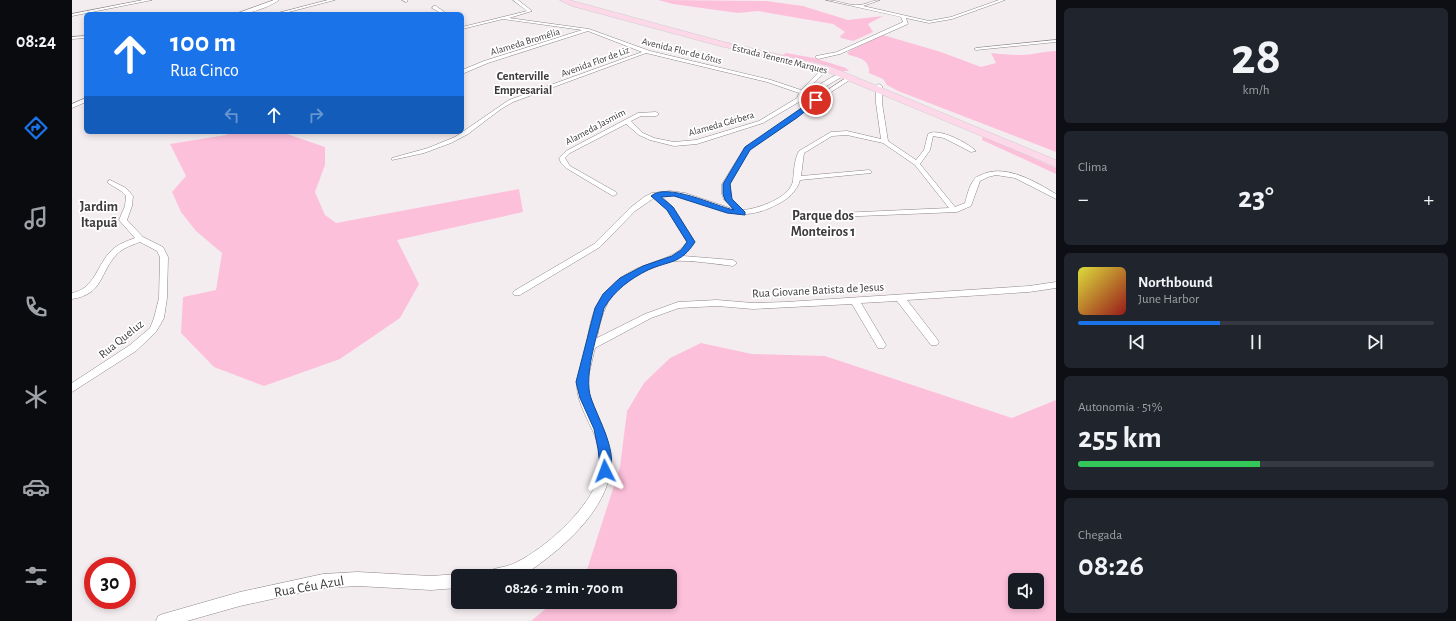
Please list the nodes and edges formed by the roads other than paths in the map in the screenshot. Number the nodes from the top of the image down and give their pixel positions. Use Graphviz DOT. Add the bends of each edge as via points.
graph roads {
  1 [pos="139,0"];
  2 [pos="150,0"];
  3 [pos="277,0"];
  4 [pos="333,0"];
  5 [pos="515,0"];
  6 [pos="563,0"];
  7 [pos="569,0"];
  8 [pos="828,0"];
  9 [pos="878,0"];
  10 [pos="1004,0"];
  11 [pos="858,6"];
  12 [pos="434,7"];
  13 [pos="244,12"];
  14 [pos="290,12"];
  15 [pos="442,12"];
  16 [pos="525,13"];
  17 [pos="72,14"];
  18 [pos="903,17"];
  19 [pos="503,18"];
  20 [pos="918,21"];
  21 [pos="906,23"];
  22 [pos="464,27"];
  23 [pos="591,29"];
  24 [pos="84,37"];
  25 [pos="72,38"];
  26 [pos="1056,41"];
  27 [pos="976,48"];
  28 [pos="650,51"];
  29 [pos="838,53"];
  30 [pos="789,56"];
  31 [pos="818,57"];
  32 [pos="826,67"];
  33 [pos="464,71"];
  34 [pos="846,72"];
  35 [pos="879,89"];
  36 [pos="801,93"];
  37 [pos="810,93"];
  38 [pos="84,101"];
  39 [pos="72,106"];
  40 [pos="656,114"];
  41 [pos="627,121"];
  42 [pos="463,134"];
  43 [pos="464,134"];
  44 [pos="885,142"];
  45 [pos="973,151"];
  46 [pos="394,160"];
  47 [pos="1056,160"];
  48 [pos="917,164"];
  49 [pos="1056,164"];
  50 [pos="869,172"];
  51 [pos="796,178"];
  52 [pos="110,182"];
  53 [pos="613,194"];
  54 [pos="655,196"];
  55 [pos="1056,197"];
  56 [pos="954,210"];
  57 [pos="743,214"];
  58 [pos="839,215"];
  59 [pos="140,239"];
  60 [pos="675,258"];
  61 [pos="733,263"];
  62 [pos="1056,285"];
  63 [pos="517,293"];
  64 [pos="72,296"];
  65 [pos="900,298"];
  66 [pos="854,301"];
  67 [pos="934,342"];
  68 [pos="881,345"];
  69 [pos="591,346"];
  70 [pos="72,388"];
  71 [pos="516,569"];
  72 [pos="451,582"];
  73 [pos="163,621"];
  1 -- 17 [label="street"];
  2 -- 17 [label="street"];
  3 -- 13 [label="street"];
  4 -- 14 [label="street"];
  5 -- 16 [label="street" via="530,11"];
  6 -- 30 [label="main road, Estrada Tenente Marques" via="585,8"];
  7 -- 30 [label="main road, Estrada Tenente Marques"];
  8 -- 11 [label="street"];
  9 -- 11 [label="street"];
  10 -- 20 [label="street" via="942,21"];
  11 -- 18 [label="street"];
  12 -- 15 [label="street"];
  16 -- 19 [label="street"];
  16 -- 23 [label="street, Avenida Flor de Lótus" via="537,20"];
  18 -- 20 [label="street"];
  18 -- 21 [label="street"];
  19 -- 22 [label="street"];
  19 -- 23 [label="street, Avenida Flor de Lótus"];
  20 -- 21 [label="street"];
  21 -- 29 [label="street"];
  23 -- 28 [label="street, Avenida Flor de Lótus"];
  23 -- 33 [label="street, Alameda Bromélia"];
  24 -- 25 [label="street"];
  26 -- 27 [label="street"];
  28 -- 36 [label="street, Avenida Flor de Lótus" via="769,81"];
  28 -- 43 [label="street, Avenida Flor de Liz" via="512,101 498,108"];
  29 -- 31 [label="street"];
  29 -- 32 [label="street, Alameda Gérbera" via="830,58"];
  30 -- 31 [label="main road, Estrada Tenente Marques"];
  30 -- 32 [label="main road, Estrada Tenente Marques"];
  31 -- 32 [label="main road, Estrada Tenente Marques"];
  32 -- 34 [label="main road, Estrada Tenente Marques"];
  32 -- 36 [label="street, Alameda Gérbera"];
  34 -- 35 [label="main road, Estrada Tenente Marques"];
  34 -- 37 [label="street, Alameda Gérbera"];
  34 -- 57 [label="street" via="747,148 726,184 728,200"];
  35 -- 44 [label="street"];
  35 -- 47 [label="main road, Estrada Tenente Marques"];
  35 -- 49 [label="main road, Estrada Tenente Marques"];
  36 -- 37 [label="street, Alameda Gérbera"];
  36 -- 37 [label="street, Avenida Flor de Lótus"];
  36 -- 41 [label="street, Alameda Gérbera" via="761,122 686,143 674,144 652,139 634,129"];
  38 -- 39 [label="street"];
  40 -- 41 [label="street, Alameda Jasmim" via="640,114"];
  41 -- 53 [label="street, Alameda Jasmim" via="568,152 562,158 568,167"];
  42 -- 46 [label="street, Avenida Flor de Liz" via="430,149"];
  44 -- 48 [label="street"];
  44 -- 51 [label="street" via="847,133 830,134 801,152"];
  45 -- 48 [label="street" via="946,136 931,134 927,150"];
  48 -- 56 [label="street"];
  50 -- 51 [label="street"];
  51 -- 57 [label="street" via="794,186 780,201"];
  52 -- 59 [label="street, Rua Queluz" via="126,188 129,193 129,203 123,220"];
  54 -- 57 [label="street" via="674,194"];
  54 -- 60 [label="street" via="670,208 691,242 684,252"];
  54 -- 63 [label="street" via="636,208 599,243"];
  55 -- 56 [label="street" via="1020,178 988,174 977,180 968,204"];
  56 -- 58 [label="street"];
  59 -- 64 [label="street" via="115,253 95,284"];
  59 -- 70 [label="street, Rua Queluz" via="160,249 164,257 163,298 159,318 153,330 133,348"];
  60 -- 61 [label="street"];
  60 -- 69 [label="street" via="636,272 614,287 599,308"];
  62 -- 65 [label="street, Rua Giovane Batista de Jesus" via="1029,290"];
  65 -- 66 [label="street, Rua Giovane Batista de Jesus"];
  65 -- 67 [label="street"];
  66 -- 68 [label="street"];
  66 -- 69 [label="street, Rua Giovane Batista de Jesus" via="753,306 717,303 678,305 648,316"];
  69 -- 71 [label="street" via="582,389 599,429 604,449 605,471 598,493 577,522 554,544"];
  72 -- 73 [label="street, Rua Céu Azul" via="431,583 358,579 323,581 240,599"];
}
